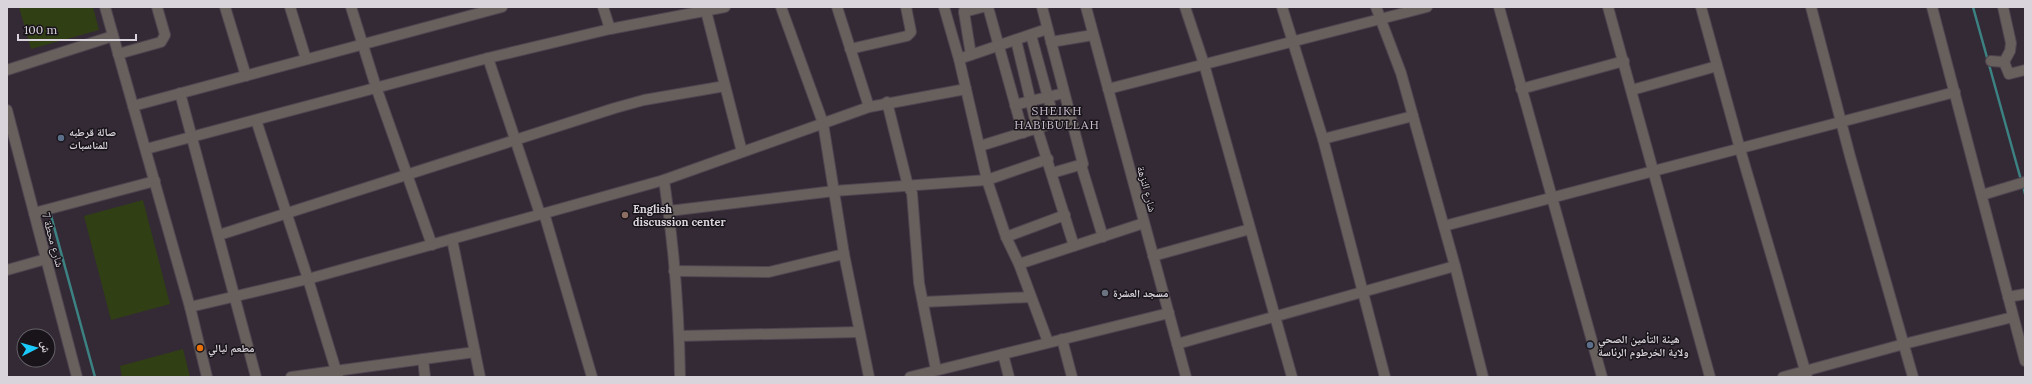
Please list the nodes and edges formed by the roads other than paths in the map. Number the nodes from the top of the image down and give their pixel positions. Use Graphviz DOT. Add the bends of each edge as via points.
graph roads {
  1 [pos="105,7"];
  2 [pos="157,7"];
  3 [pos="226,7"];
  4 [pos="290,7"];
  5 [pos="351,7"];
  6 [pos="502,7"];
  7 [pos="603,7"];
  8 [pos="726,7"];
  9 [pos="782,7"];
  10 [pos="837,7"];
  11 [pos="906,7"];
  12 [pos="944,7"];
  13 [pos="983,7"];
  14 [pos="988,7"];
  15 [pos="1042,7"];
  16 [pos="1086,7"];
  17 [pos="1186,7"];
  18 [pos="1282,7"];
  19 [pos="1376,7"];
  20 [pos="1427,7"];
  21 [pos="1499,7"];
  22 [pos="1608,7"];
  23 [pos="1700,7"];
  24 [pos="1811,7"];
  25 [pos="1932,7"];
  26 [pos="2003,7"];
  27 [pos="965,9"];
  28 [pos="706,11"];
  29 [pos="1381,20"];
  30 [pos="610,29"];
  31 [pos="1047,29"];
  32 [pos="1031,35"];
  33 [pos="1093,35"];
  34 [pos="113,36"];
  35 [pos="1016,40"];
  36 [pos="1292,41"];
  37 [pos="1051,42"];
  38 [pos="362,45"];
  39 [pos="1000,45"];
  40 [pos="850,49"];
  41 [pos="118,54"];
  42 [pos="971,55"];
  43 [pos="488,58"];
  44 [pos="306,59"];
  45 [pos="959,59"];
  46 [pos="1990,60"];
  47 [pos="1624,62"];
  48 [pos="2004,62"];
  49 [pos="1204,64"];
  50 [pos="1717,66"];
  51 [pos="7,70"];
  52 [pos="2025,70"];
  53 [pos="246,76"];
  54 [pos="725,86"];
  55 [pos="376,87"];
  56 [pos="966,89"];
  57 [pos="1108,89"];
  58 [pos="1521,89"];
  59 [pos="1632,90"];
  60 [pos="1955,92"];
  61 [pos="180,93"];
  62 [pos="1064,93"];
  63 [pos="1048,97"];
  64 [pos="887,102"];
  65 [pos="1031,102"];
  66 [pos="1015,105"];
  67 [pos="133,106"];
  68 [pos="869,107"];
  69 [pos="7,110"];
  70 [pos="1413,116"];
  71 [pos="1070,118"];
  72 [pos="256,120"];
  73 [pos="823,122"];
  74 [pos="1054,123"];
  75 [pos="1841,123"];
  76 [pos="1038,128"];
  77 [pos="1023,133"];
  78 [pos="192,136"];
  79 [pos="1323,139"];
  80 [pos="516,141"];
  81 [pos="980,146"];
  82 [pos="146,149"];
  83 [pos="1740,149"];
  84 [pos="742,152"];
  85 [pos="1048,159"];
  86 [pos="1080,165"];
  87 [pos="1654,172"];
  88 [pos="1052,173"];
  89 [pos="408,174"];
  90 [pos="664,180"];
  91 [pos="988,180"];
  92 [pos="154,181"];
  93 [pos="2025,182"];
  94 [pos="908,186"];
  95 [pos="834,191"];
  96 [pos="1982,195"];
  97 [pos="1552,198"];
  98 [pos="669,211"];
  99 [pos="34,213"];
  100 [pos="286,214"];
  101 [pos="542,214"];
  102 [pos="1065,215"];
  103 [pos="1144,224"];
  104 [pos="1444,226"];
  105 [pos="1250,229"];
  106 [pos="219,235"];
  107 [pos="1006,237"];
  108 [pos="1103,237"];
  109 [pos="452,239"];
  110 [pos="432,245"];
  111 [pos="1074,246"];
  112 [pos="844,254"];
  113 [pos="1153,256"];
  114 [pos="46,259"];
  115 [pos="1019,264"];
  116 [pos="1455,266"];
  117 [pos="7,270"];
  118 [pos="674,271"];
  119 [pos="308,279"];
  120 [pos="1362,292"];
  121 [pos="2025,294"];
  122 [pos="236,297"];
  123 [pos="1031,297"];
  124 [pos="2008,297"];
  125 [pos="922,302"];
  126 [pos="190,307"];
  127 [pos="1169,313"];
  128 [pos="1275,316"];
  129 [pos="2014,317"];
  130 [pos="859,332"];
  131 [pos="679,336"];
  132 [pos="1062,339"];
  133 [pos="1048,342"];
  134 [pos="1177,344"];
  135 [pos="1904,344"];
  136 [pos="475,352"];
  137 [pos="1003,354"];
  138 [pos="422,359"];
  139 [pos="2025,361"];
  140 [pos="941,372"];
  141 [pos="337,374"];
  142 [pos="1806,374"];
  143 [pos="77,377"];
  144 [pos="207,377"];
  145 [pos="256,377"];
  146 [pos="291,377"];
  147 [pos="425,377"];
  148 [pos="480,377"];
  149 [pos="592,377"];
  150 [pos="680,377"];
  151 [pos="869,377"];
  152 [pos="910,377"];
  153 [pos="1009,377"];
  154 [pos="1072,377"];
  155 [pos="1186,377"];
  156 [pos="1292,377"];
  157 [pos="1385,377"];
  158 [pos="1483,377"];
  159 [pos="1602,377"];
  160 [pos="1710,377"];
  161 [pos="1783,377"];
  162 [pos="1913,377"];
  1 -- 34 [label="street"];
  2 -- 41 [label="street" via="164,39"];
  3 -- 53 [label="street"];
  4 -- 44 [label="street"];
  5 -- 38 [label="street"];
  6 -- 38 [label="street"];
  7 -- 30 [label="street"];
  8 -- 28 [label="street"];
  9 -- 73 [label="street"];
  10 -- 40 [label="street"];
  11 -- 40 [label="street" via="911,27 911,32 907,36"];
  12 -- 45 [label="street"];
  13 -- 27 [label="street"];
  14 -- 39 [label="street"];
  15 -- 31 [label="street"];
  16 -- 33 [label="street, شارع النزهة"];
  17 -- 49 [label="street"];
  18 -- 36 [label="street"];
  19 -- 29 [label="street"];
  20 -- 29 [label="street"];
  21 -- 58 [label="street"];
  22 -- 47 [label="street"];
  23 -- 50 [label="street"];
  24 -- 75 [label="street"];
  25 -- 60 [label="street"];
  26 -- 48 [label="street" via="2012,43"];
  27 -- 42 [label="street"];
  28 -- 30 [label="street"];
  28 -- 54 [label="street"];
  29 -- 36 [label="street"];
  29 -- 70 [label="street"];
  30 -- 43 [label="street"];
  31 -- 32 [label="street"];
  31 -- 37 [label="street"];
  32 -- 35 [label="street"];
  32 -- 63 [label="street"];
  33 -- 37 [label="street"];
  33 -- 57 [label="street, شارع النزهة"];
  34 -- 41 [label="street"];
  34 -- 51 [label="street"];
  35 -- 39 [label="street"];
  35 -- 65 [label="street"];
  36 -- 49 [label="street"];
  36 -- 79 [label="street"];
  37 -- 62 [label="street"];
  38 -- 44 [label="street"];
  38 -- 55 [label="street"];
  39 -- 42 [label="street"];
  39 -- 66 [label="street"];
  40 -- 68 [label="street"];
  41 -- 67 [label="street"];
  42 -- 45 [label="street"];
  43 -- 55 [label="street"];
  43 -- 80 [label="street"];
  44 -- 53 [label="street"];
  45 -- 56 [label="street"];
  46 -- 48 [label="street"];
  47 -- 58 [label="street"];
  47 -- 59 [label="street"];
  48 -- 52 [label="street" via="2009,74"];
  49 -- 57 [label="street"];
  49 -- 105 [label="street"];
  50 -- 59 [label="street"];
  50 -- 83 [label="street"];
  53 -- 61 [label="street"];
  54 -- 80 [label="street" via="644,100"];
  54 -- 84 [label="street"];
  55 -- 72 [label="street"];
  55 -- 89 [label="street"];
  56 -- 64 [label="street"];
  56 -- 81 [label="street"];
  57 -- 103 [label="street, شارع النزهة"];
  58 -- 97 [label="street"];
  59 -- 87 [label="street"];
  60 -- 75 [label="street"];
  60 -- 96 [label="street"];
  61 -- 67 [label="street"];
  61 -- 78 [label="street"];
  62 -- 63 [label="street"];
  62 -- 71 [label="street"];
  63 -- 65 [label="street"];
  63 -- 74 [label="street"];
  64 -- 68 [label="street"];
  64 -- 94 [label="street"];
  65 -- 66 [label="street"];
  65 -- 76 [label="street"];
  66 -- 77 [label="street"];
  67 -- 82 [label="street"];
  68 -- 73 [label="street"];
  69 -- 99 [label="street, شارع محطة 7"];
  70 -- 79 [label="street"];
  70 -- 104 [label="street"];
  71 -- 74 [label="street"];
  71 -- 86 [label="street" via="1083,164"];
  72 -- 78 [label="street"];
  72 -- 100 [label="street"];
  73 -- 84 [label="street"];
  73 -- 95 [label="street"];
  74 -- 76 [label="street"];
  75 -- 83 [label="street"];
  75 -- 135 [label="street"];
  76 -- 77 [label="street"];
  76 -- 85 [label="street"];
  77 -- 81 [label="street"];
  78 -- 82 [label="street"];
  78 -- 106 [label="street"];
  79 -- 120 [label="street"];
  80 -- 89 [label="street"];
  80 -- 101 [label="street"];
  81 -- 91 [label="street"];
  82 -- 92 [label="street"];
  83 -- 87 [label="street"];
  83 -- 142 [label="street"];
  84 -- 90 [label="street"];
  85 -- 88 [label="street"];
  85 -- 91 [label="street"];
  86 -- 88 [label="street"];
  86 -- 108 [label="street"];
  87 -- 97 [label="street"];
  87 -- 160 [label="street"];
  88 -- 102 [label="street"];
  89 -- 100 [label="street"];
  89 -- 110 [label="street"];
  90 -- 98 [label="street"];
  90 -- 101 [label="street"];
  91 -- 94 [label="street"];
  91 -- 107 [label="street"];
  92 -- 99 [label="street"];
  92 -- 126 [label="street"];
  93 -- 96 [label="street"];
  94 -- 95 [label="street"];
  94 -- 125 [label="street" via="914,206 918,283"];
  95 -- 98 [label="street"];
  95 -- 112 [label="street"];
  96 -- 124 [label="street"];
  97 -- 104 [label="street"];
  97 -- 159 [label="street"];
  98 -- 118 [label="street"];
  99 -- 114 [label="street, شارع محطة 7"];
  100 -- 106 [label="street"];
  100 -- 119 [label="street"];
  101 -- 109 [label="street"];
  101 -- 149 [label="street"];
  102 -- 107 [label="street"];
  102 -- 111 [label="street"];
  103 -- 108 [label="street"];
  103 -- 113 [label="street, شارع النزهة"];
  104 -- 116 [label="street"];
  105 -- 113 [label="street"];
  105 -- 128 [label="street"];
  106 -- 122 [label="street"];
  107 -- 115 [label="street"];
  108 -- 111 [label="street"];
  109 -- 110 [label="street"];
  109 -- 136 [label="street"];
  110 -- 119 [label="street"];
  111 -- 115 [label="street"];
  112 -- 118 [label="street" via="769,272"];
  112 -- 130 [label="street"];
  113 -- 127 [label="street, شارع النزهة"];
  114 -- 117 [label="street"];
  114 -- 143 [label="street, شارع محطة 7"];
  115 -- 123 [label="street"];
  116 -- 120 [label="street"];
  116 -- 158 [label="street"];
  118 -- 131 [label="street"];
  119 -- 122 [label="street"];
  119 -- 141 [label="street"];
  120 -- 128 [label="street"];
  120 -- 157 [label="street"];
  121 -- 124 [label="street"];
  122 -- 126 [label="street"];
  122 -- 145 [label="street"];
  123 -- 125 [label="street"];
  123 -- 133 [label="street"];
  124 -- 129 [label="street"];
  125 -- 140 [label="street"];
  126 -- 144 [label="street"];
  127 -- 132 [label="street"];
  127 -- 134 [label="street, شارع النزهة"];
  128 -- 134 [label="street"];
  128 -- 156 [label="street"];
  129 -- 135 [label="street"];
  129 -- 139 [label="street"];
  130 -- 131 [label="street"];
  130 -- 151 [label="street"];
  131 -- 150 [label="street"];
  132 -- 133 [label="street"];
  132 -- 154 [label="street"];
  133 -- 137 [label="street"];
  134 -- 155 [label="street, شارع النزهة"];
  135 -- 142 [label="street"];
  135 -- 162 [label="street"];
  136 -- 138 [label="street"];
  136 -- 148 [label="street"];
  137 -- 140 [label="street"];
  137 -- 153 [label="street"];
  138 -- 141 [label="street"];
  138 -- 147 [label="street"];
  140 -- 152 [label="street"];
  141 -- 146 [label="street"];
  142 -- 161 [label="street"];
}
